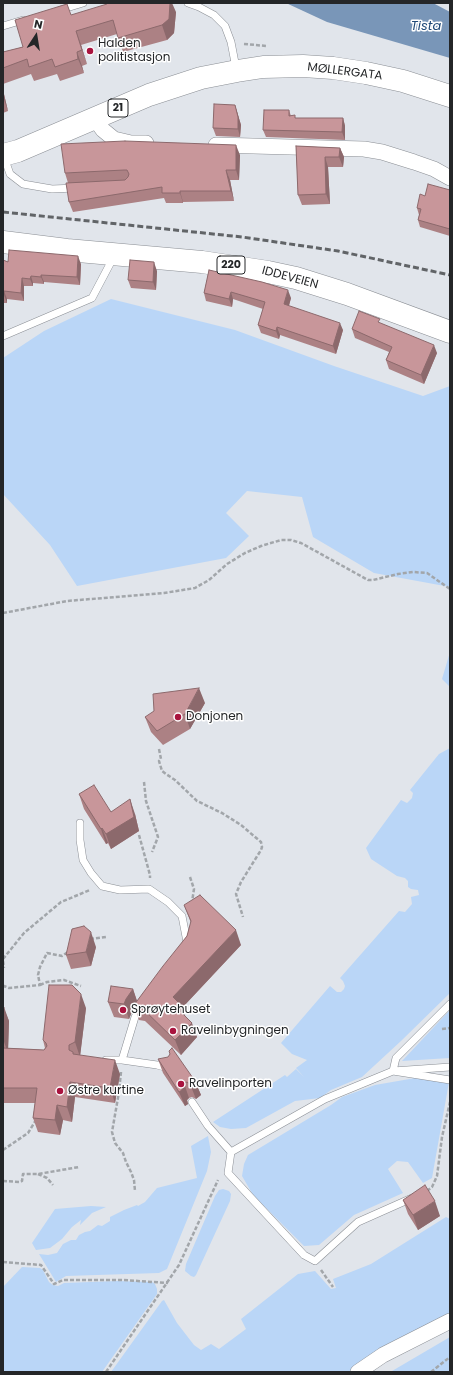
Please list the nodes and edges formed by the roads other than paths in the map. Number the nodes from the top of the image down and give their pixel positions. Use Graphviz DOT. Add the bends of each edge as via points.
graph roads {
  1 [pos="83,3"];
  2 [pos="188,3"];
  3 [pos="54,11"];
  4 [pos="32,18"];
  5 [pos="3,26"];
  6 [pos="237,71"];
  7 [pos="450,96"];
  8 [pos="95,118"];
  9 [pos="160,143"];
  10 [pos="203,145"];
  11 [pos="3,155"];
  12 [pos="450,178"];
  13 [pos="82,187"];
  14 [pos="3,242"];
  15 [pos="112,253"];
  16 [pos="450,332"];
  17 [pos="3,336"];
  18 [pos="80,823"];
  19 [pos="182,956"];
  20 [pos="145,1004"];
  21 [pos="450,1004"];
  22 [pos="122,1060"];
  23 [pos="101,1061"];
  24 [pos="450,1067"];
  25 [pos="170,1068"];
  26 [pos="393,1071"];
  27 [pos="450,1080"];
  28 [pos="192,1102"];
  29 [pos="231,1152"];
  30 [pos="423,1194"];
  31 [pos="450,1321"];
  32 [pos="358,1372"];
  1 -- 3 [label="lane"];
  2 -- 6 [label="lane" via="214,15 225,26"];
  4 -- 5 [label="lane"];
  6 -- 7 [label="main road, MØLLERGATA / 21" via="303,66 333,68 403,81"];
  6 -- 8 [label="main road, 21" via="182,83"];
  8 -- 9 [label="street" via="103,130 114,139 131,143"];
  8 -- 11 [label="main road, 21"];
  10 -- 12 [label="street" via="382,152 434,169"];
  11 -- 13 [label="lane" via="10,174 23,184 52,189"];
  14 -- 15 [label="main road, IDDEVEIEN / 220"];
  15 -- 16 [label="main road, IDDEVEIEN / 220" via="244,267 275,273 347,294"];
  15 -- 17 [label="lane" via="111,262 92,298"];
  18 -- 19 [label="lane" via="83,860 102,886 120,890 149,889 182,916 187,942"];
  20 -- 22 [label="lane" via="135,1017"];
  21 -- 26 [label="lane" via="396,1058"];
  22 -- 23 [label="lane"];
  22 -- 25 [label="lane"];
  24 -- 26 [label="lane"];
  26 -- 27 [label="lane"];
  26 -- 29 [label="lane" via="325,1099"];
  28 -- 29 [label="lane" via="208,1126"];
  29 -- 30 [label="lane" via="228,1174 304,1255 315,1261 358,1222"];
  31 -- 32 [label="street" via="383,1355"];
}
